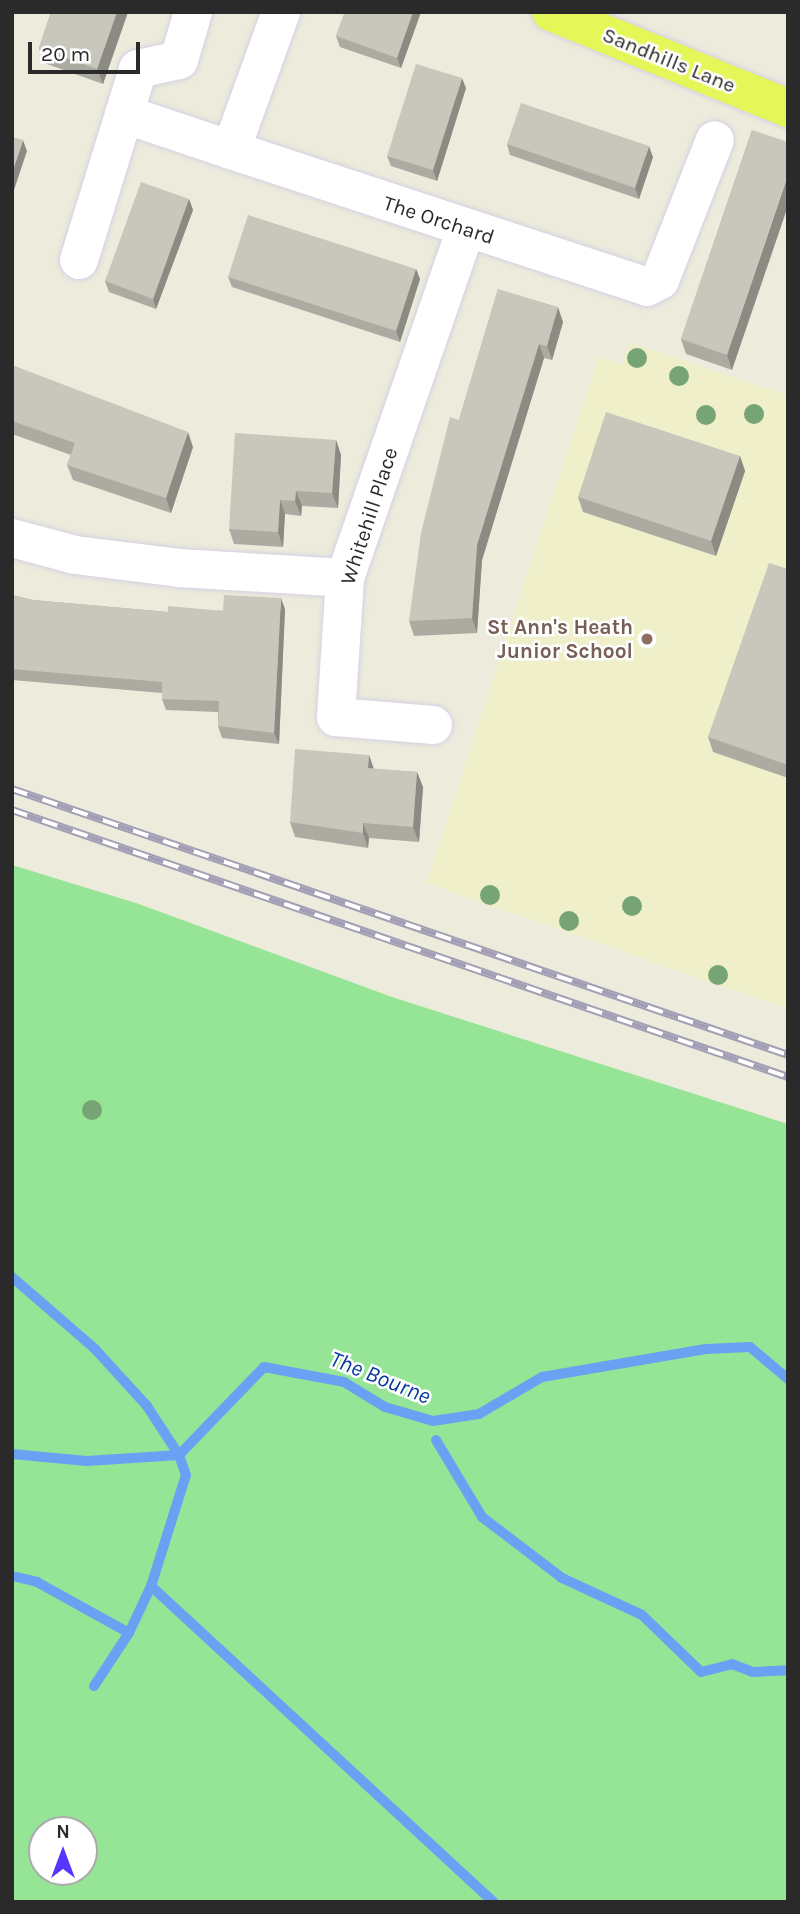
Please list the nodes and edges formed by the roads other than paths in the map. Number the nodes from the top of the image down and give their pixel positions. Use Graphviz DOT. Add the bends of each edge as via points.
graph roads {
  1 [pos="194,12"];
  2 [pos="281,12"];
  3 [pos="570,16"];
  4 [pos="788,108"];
  5 [pos="124,114"];
  6 [pos="715,140"];
  7 [pos="231,150"];
  8 [pos="466,229"];
  9 [pos="79,260"];
  10 [pos="12,538"];
  11 [pos="345,578"];
  12 [pos="433,725"];
  1 -- 5 [label="street" via="179,60 138,69"];
  2 -- 7 [label="street"];
  3 -- 4 [label="main road, Sandhills Lane"];
  5 -- 7 [label="street, The Orchard"];
  5 -- 9 [label="street"];
  6 -- 8 [label="street, The Orchard" via="660,281 647,287"];
  7 -- 8 [label="street, The Orchard"];
  8 -- 11 [label="street, Whitehill Place"];
  10 -- 11 [label="street" via="75,555 179,568"];
  11 -- 12 [label="street, Whitehill Place" via="336,717"];
}
